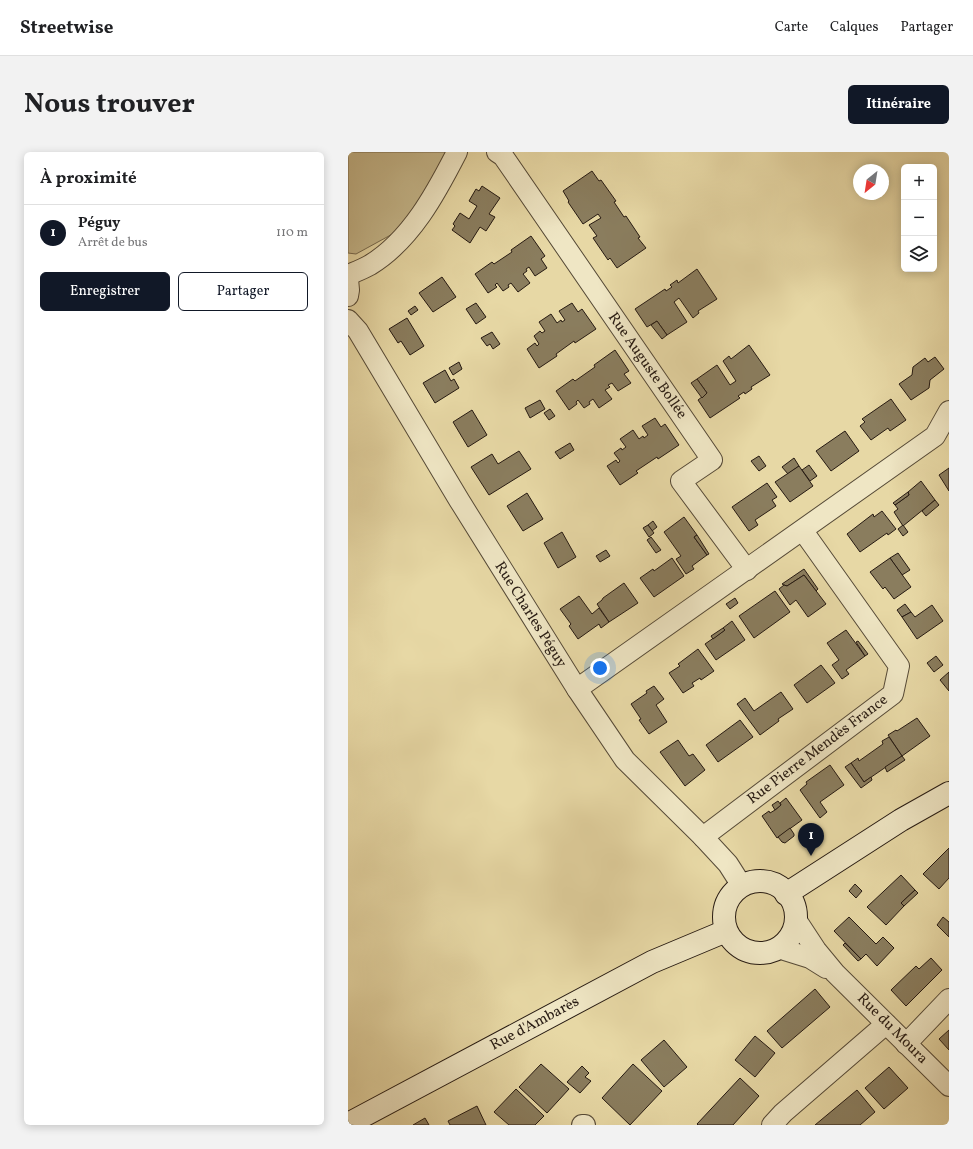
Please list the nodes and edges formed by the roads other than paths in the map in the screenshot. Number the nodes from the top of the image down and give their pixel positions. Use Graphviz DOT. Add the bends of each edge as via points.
graph roads {
  1 [pos="457,152"];
  2 [pos="497,152"];
  3 [pos="348,275"];
  4 [pos="348,279"];
  5 [pos="348,296"];
  6 [pos="348,320"];
  7 [pos="949,410"];
  8 [pos="803,531"];
  9 [pos="747,570"];
  10 [pos="577,689"];
  11 [pos="949,793"];
  12 [pos="703,837"];
  13 [pos="742,886"];
  14 [pos="786,894"];
  15 [pos="795,918"];
  16 [pos="726,931"];
  17 [pos="778,948"];
  18 [pos="835,973"];
  19 [pos="949,999"];
  20 [pos="886,1024"];
  21 [pos="906,1044"];
  22 [pos="949,1086"];
  23 [pos="348,1124"];
  24 [pos="772,1125"];
  1 -- 3 [label="street" via="423,212 403,238 370,266"];
  2 -- 9 [label="street, Rue Auguste Bollée" via="503,156 712,460 681,481"];
  4 -- 5 [label="street"];
  6 -- 10 [label="street, Rue Charles Péguy" via="358,332"];
  7 -- 8 [label="street" via="935,436"];
  8 -- 9 [label="street"];
  8 -- 12 [label="street, Rue Pierre Mendès France" via="899,666 893,694"];
  9 -- 10 [label="street"];
  10 -- 12 [label="street, Rue Charles Péguy" via="625,760"];
  11 -- 14 [label="street" via="901,820"];
  12 -- 13 [label="street, Rue Charles Péguy" via="728,864"];
  13 -- 14 [label="street" via="761,882 779,888"];
  13 -- 16 [label="street" via="725,907"];
  14 -- 15 [label="street" via="792,901"];
  15 -- 17 [label="street" via="793,930"];
  15 -- 18 [label="street, Rue du Moura"];
  16 -- 17 [label="street" via="742,949 754,953 766,953"];
  16 -- 23 [label="street, Rue d'Ambarès" via="652,962"];
  17 -- 18 [label="street, Rue du Moura" via="810,958"];
  18 -- 20 [label="street, Rue du Moura"];
  19 -- 21 [label="street"];
  20 -- 21 [label="street, Rue du Moura"];
  20 -- 24 [label="street"];
  21 -- 22 [label="street, Rue du Moura"];
}
